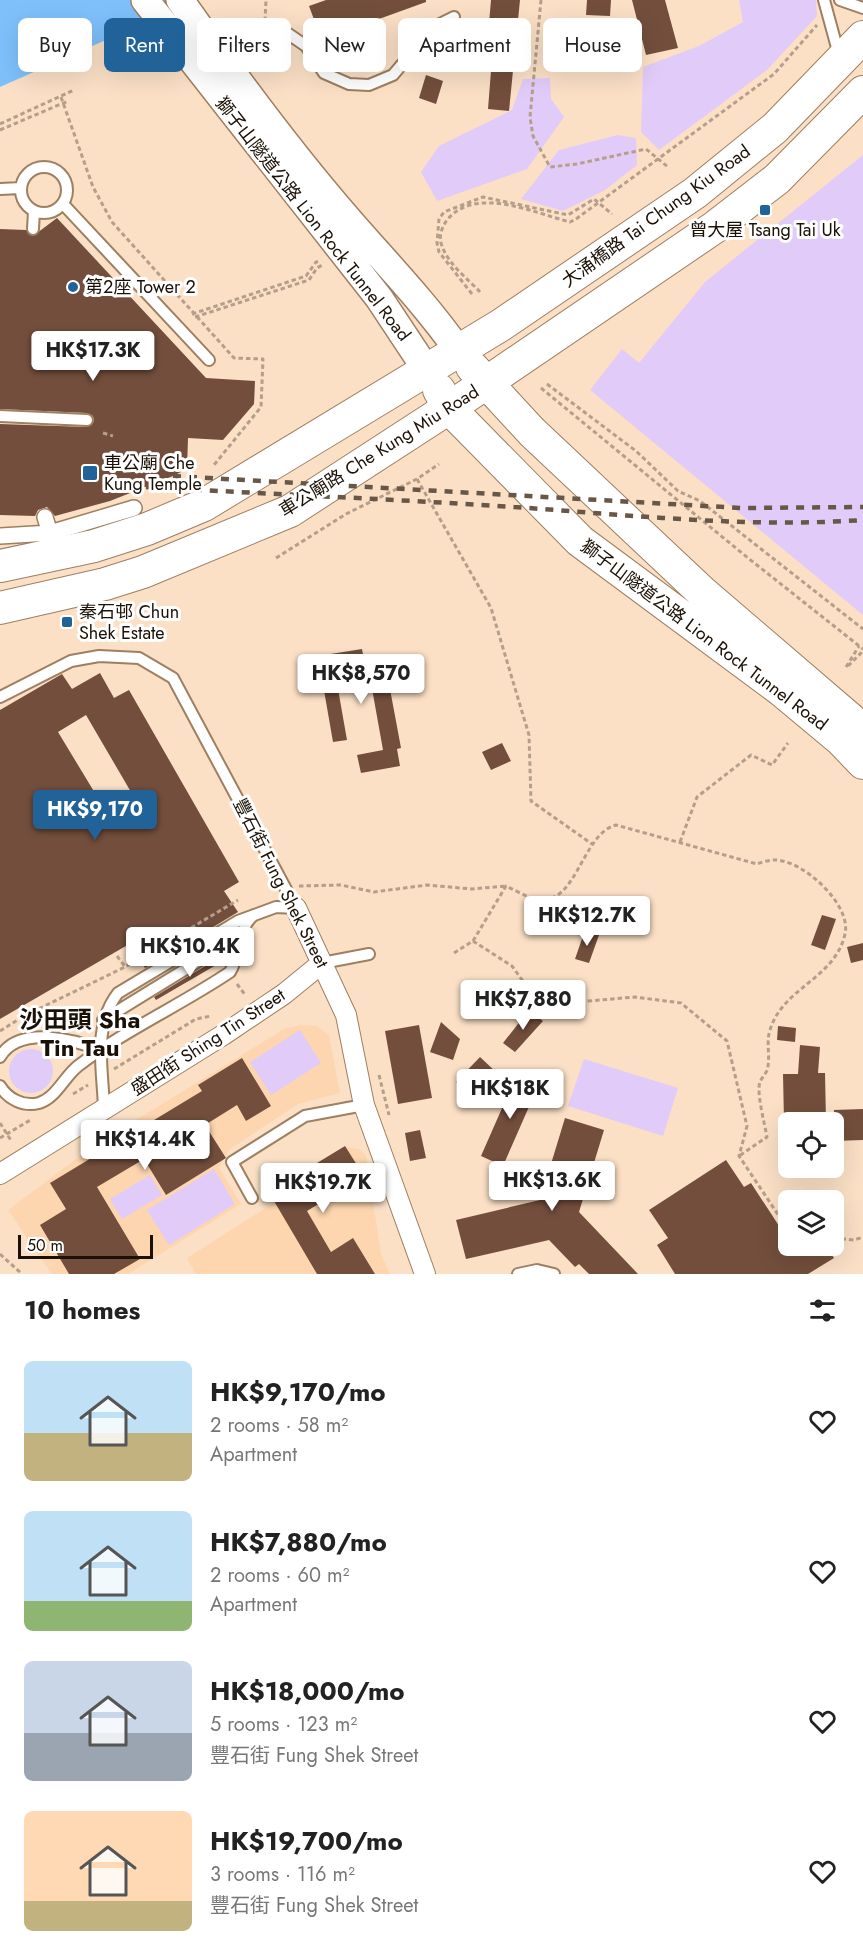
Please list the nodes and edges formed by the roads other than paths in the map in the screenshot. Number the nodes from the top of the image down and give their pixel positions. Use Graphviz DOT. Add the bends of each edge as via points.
graph roads {
  1 [pos="145,0"];
  2 [pos="824,0"];
  3 [pos="840,0"];
  4 [pos="863,8"];
  5 [pos="187,10"];
  6 [pos="454,17"];
  7 [pos="197,24"];
  8 [pos="291,36"];
  9 [pos="856,49"];
  10 [pos="232,72"];
  11 [pos="863,92"];
  12 [pos="21,188"];
  13 [pos="0,189"];
  14 [pos="63,204"];
  15 [pos="34,211"];
  16 [pos="33,229"];
  17 [pos="458,350"];
  18 [pos="209,360"];
  19 [pos="426,369"];
  20 [pos="485,383"];
  21 [pos="449,408"];
  22 [pos="0,416"];
  23 [pos="87,420"];
  24 [pos="134,508"];
  25 [pos="45,517"];
  26 [pos="0,536"];
  27 [pos="54,544"];
  28 [pos="0,566"];
  29 [pos="0,608"];
  30 [pos="0,697"];
  31 [pos="863,730"];
  32 [pos="863,763"];
  33 [pos="296,908"];
  34 [pos="259,912"];
  35 [pos="241,935"];
  36 [pos="369,954"];
  37 [pos="322,963"];
  38 [pos="103,1020"];
  39 [pos="102,1051"];
  40 [pos="0,1057"];
  41 [pos="0,1086"];
  42 [pos="364,1105"];
  43 [pos="104,1109"];
  44 [pos="0,1174"];
  45 [pos="252,1198"];
  46 [pos="425,1274"];
  47 [pos="518,1274"];
  48 [pos="554,1274"];
  1 -- 19 [label="main road, 獅子山隧道公路 Lion Rock Tunnel Road" via="379,298"];
  2 -- 9 [label="lane"];
  3 -- 4 [label="lane"];
  5 -- 7 [label="main road, 獅子山隧道公路 Lion Rock Tunnel Road"];
  6 -- 8 [label="lane" via="420,34 393,75 369,85 349,84 324,73 306,46"];
  9 -- 17 [label="main road, 大涌橋路 Tai Chung Kiu Road" via="776,128 695,193 579,274"];
  10 -- 17 [label="main road, 獅子山隧道公路 Lion Rock Tunnel Road"];
  11 -- 20 [label="main road" via="777,179 715,227"];
  12 -- 13 [label="lane"];
  12 -- 14 [label="lane" via="31,171 52,168 67,183"];
  12 -- 15 [label="lane" via="22,199"];
  14 -- 15 [label="lane" via="52,212"];
  14 -- 18 [label="lane"];
  15 -- 16 [label="lane"];
  17 -- 19 [label="main road"];
  17 -- 20 [label="main road, 獅子山隧道公路 Lion Rock Tunnel Road"];
  19 -- 21 [label="main road, 獅子山隧道公路 Lion Rock Tunnel Road"];
  19 -- 27 [label="main road" via="204,505 147,529"];
  20 -- 21 [label="main road, 車公廟路 Che Kung Miu Road"];
  20 -- 31 [label="main road, 獅子山隧道公路 Lion Rock Tunnel Road" via="702,592"];
  21 -- 29 [label="main road, 車公廟路 Che Kung Miu Road" via="290,511 105,584"];
  21 -- 32 [label="main road, 獅子山隧道公路 Lion Rock Tunnel Road" via="580,542 781,690"];
  22 -- 23 [label="lane"];
  24 -- 27 [label="street"];
  25 -- 27 [label="street"];
  26 -- 27 [label="street"];
  27 -- 28 [label="main road"];
  30 -- 33 [label="lane, 豐石街 Fung Shek Street" via="71,661 99,656 139,658 173,678"];
  33 -- 34 [label="lane" via="276,907"];
  33 -- 37 [label="street, 豐石街 Fung Shek Street"];
  34 -- 35 [label="lane" via="249,919"];
  34 -- 38 [label="lane" via="118,993"];
  35 -- 38 [label="lane"];
  35 -- 39 [label="lane" via="239,954 230,972"];
  36 -- 37 [label="lane"];
  37 -- 42 [label="street, 豐石街 Fung Shek Street" via="346,1015"];
  37 -- 43 [label="street, 盛田街 Shing Tin Street" via="258,1012"];
  38 -- 39 [label="lane"];
  39 -- 40 [label="lane" via="71,1041 32,1038 9,1045"];
  39 -- 41 [label="lane" via="79,1065 56,1092 39,1103 21,1103"];
  39 -- 43 [label="lane"];
  42 -- 45 [label="lane" via="305,1116 232,1162"];
  42 -- 46 [label="street, 豐石街 Fung Shek Street"];
  43 -- 44 [label="street, 盛田街 Shing Tin Street"];
  47 -- 48 [label="lane" via="537,1270"];
}
